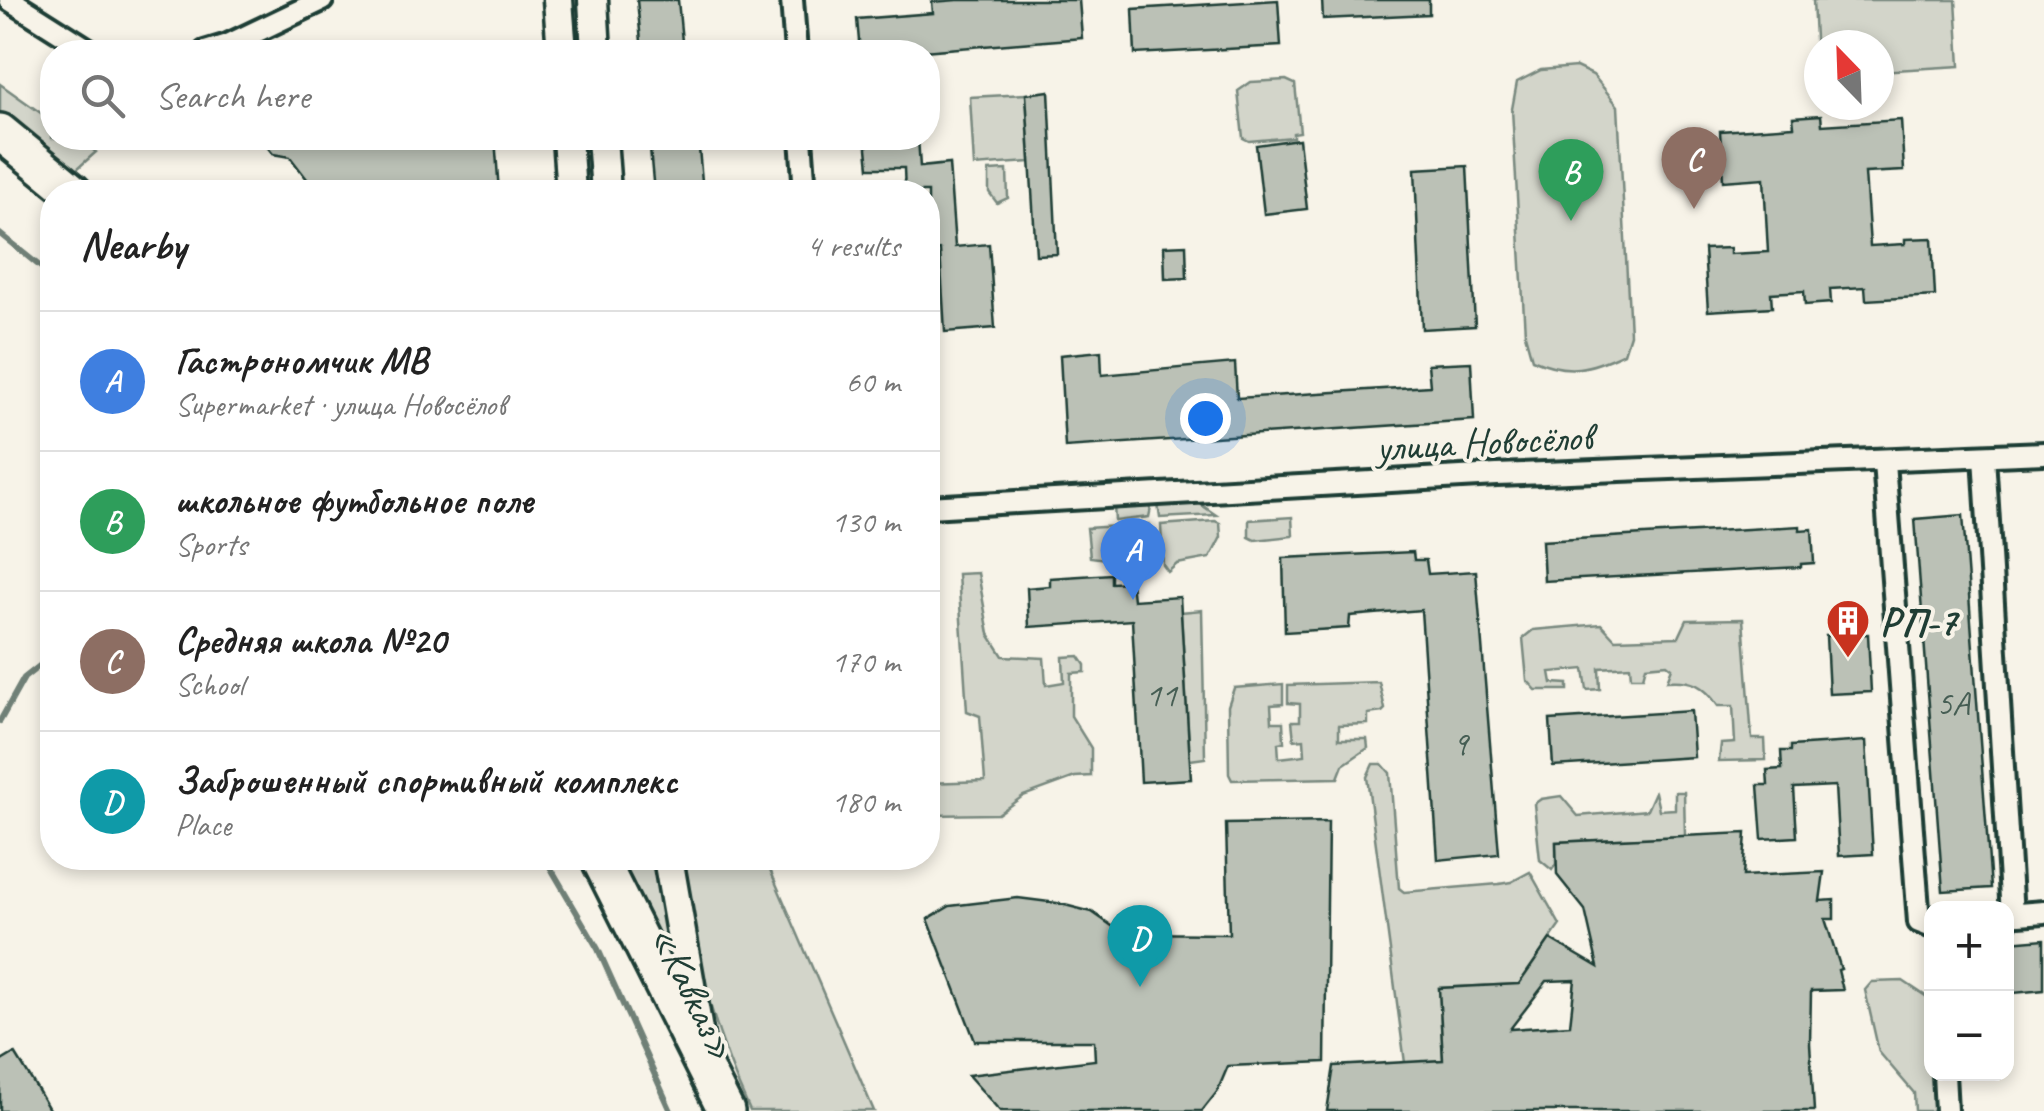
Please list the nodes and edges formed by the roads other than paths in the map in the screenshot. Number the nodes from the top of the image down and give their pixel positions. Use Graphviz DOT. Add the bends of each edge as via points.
graph roads {
  1 [pos="10,0"];
  2 [pos="322,0"];
  3 [pos="558,0"];
  4 [pos="592,0"];
  5 [pos="792,0"];
  6 [pos="73,40"];
  7 [pos="238,40"];
  8 [pos="561,40"];
  9 [pos="595,40"];
  10 [pos="795,40"];
  11 [pos="0,132"];
  12 [pos="569,150"];
  13 [pos="603,150"];
  14 [pos="803,150"];
  15 [pos="0,155"];
  16 [pos="58,180"];
  17 [pos="570,180"];
  18 [pos="605,180"];
  19 [pos="804,180"];
  20 [pos="40,190"];
  21 [pos="2044,454"];
  22 [pos="1984,456"];
  23 [pos="1884,462"];
  24 [pos="940,507"];
  25 [pos="584,870"];
  26 [pos="605,870"];
  27 [pos="670,870"];
  28 [pos="2008,901"];
  29 [pos="2044,912"];
  30 [pos="2014,915"];
  31 [pos="1924,924"];
  32 [pos="704,1068"];
  33 [pos="1944,1081"];
  34 [pos="705,1111"];
  35 [pos="726,1111"];
  36 [pos="1946,1111"];
  1 -- 6 [label="street"];
  2 -- 7 [label="street"];
  3 -- 8 [label="main road"];
  4 -- 9 [label="main road"];
  5 -- 10 [label="street"];
  11 -- 16 [label="highway"];
  12 -- 17 [label="main road"];
  13 -- 18 [label="main road"];
  14 -- 19 [label="street"];
  15 -- 20 [label="highway"];
  21 -- 22 [label="street, улица Новосёлов"];
  22 -- 23 [label="street, улица Новосёлов"];
  22 -- 28 [label="street"];
  23 -- 24 [label="street, улица Новосёлов" via="1497,475"];
  23 -- 31 [label="street"];
  25 -- 34 [label="highway, «Кавказ»"];
  26 -- 32 [label="highway"];
  27 -- 32 [label="main road"];
  29 -- 30 [label="street"];
  32 -- 35 [label="highway"];
  33 -- 36 [label="street"];
}
